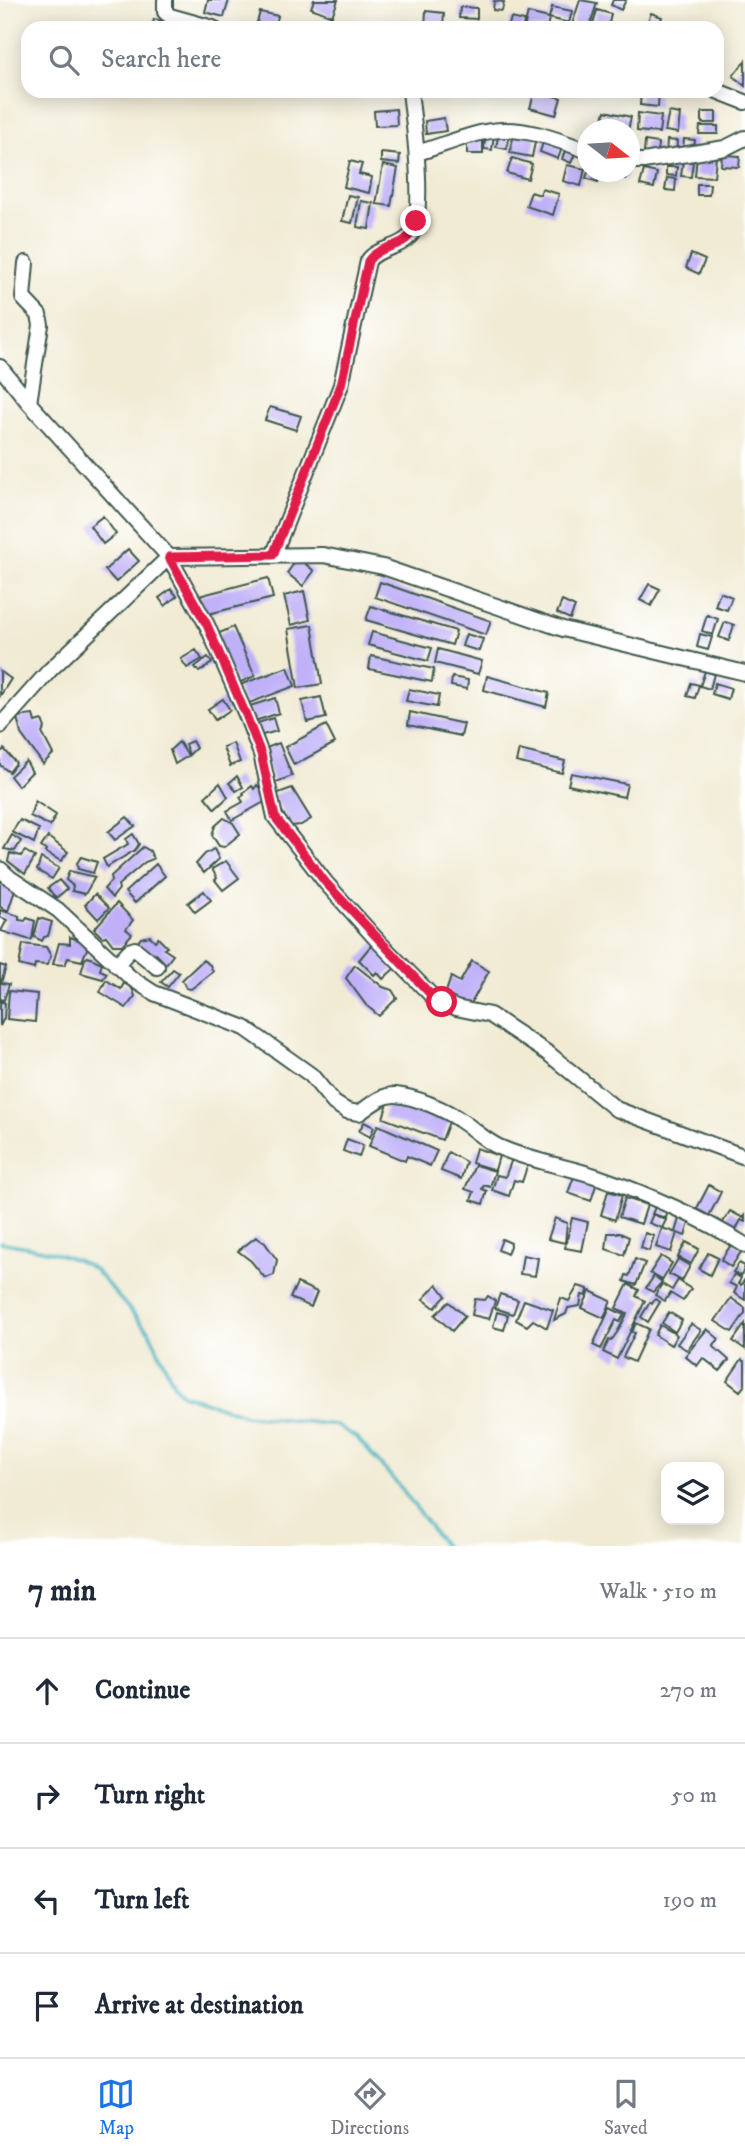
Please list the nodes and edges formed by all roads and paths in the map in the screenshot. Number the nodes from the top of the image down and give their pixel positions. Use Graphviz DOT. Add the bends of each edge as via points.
graph roads {
  1 [pos="165,0"];
  2 [pos="188,21"];
  3 [pos="724,94"];
  4 [pos="411,98"];
  5 [pos="745,102"];
  6 [pos="745,138"];
  7 [pos="577,148"];
  8 [pos="417,153"];
  9 [pos="640,161"];
  10 [pos="26,263"];
  11 [pos="0,367"];
  12 [pos="29,403"];
  13 [pos="273,555"];
  14 [pos="169,557"];
  15 [pos="745,673"];
  16 [pos="0,726"];
  17 [pos="0,869"];
  18 [pos="116,965"];
  19 [pos="157,967"];
  20 [pos="745,1157"];
  21 [pos="745,1245"];
  1 -- 2 [label="street" via="165,12"];
  3 -- 5 [label="street"];
  4 -- 8 [label="street"];
  6 -- 9 [label="street" via="725,148"];
  7 -- 8 [label="street" via="540,135 501,130"];
  8 -- 13 [label="street" via="414,230 404,241 368,261 341,385"];
  10 -- 12 [label="street" via="23,298 39,314 41,325"];
  11 -- 12 [label="street"];
  12 -- 14 [label="street"];
  13 -- 14 [label="street"];
  13 -- 15 [label="street" via="323,555 383,567 563,629"];
  14 -- 16 [label="street" via="50,670"];
  14 -- 20 [label="street" via="207,625 246,715 261,754 275,817 378,941 433,997 490,1015 556,1058 616,1109"];
  17 -- 18 [label="street" via="58,910"];
  18 -- 19 [label="street" via="135,949"];
  18 -- 21 [label="street" via="154,993 245,1027 311,1075 334,1103 347,1111 359,1113 393,1095 418,1101 459,1119 498,1147 600,1178"];
}
